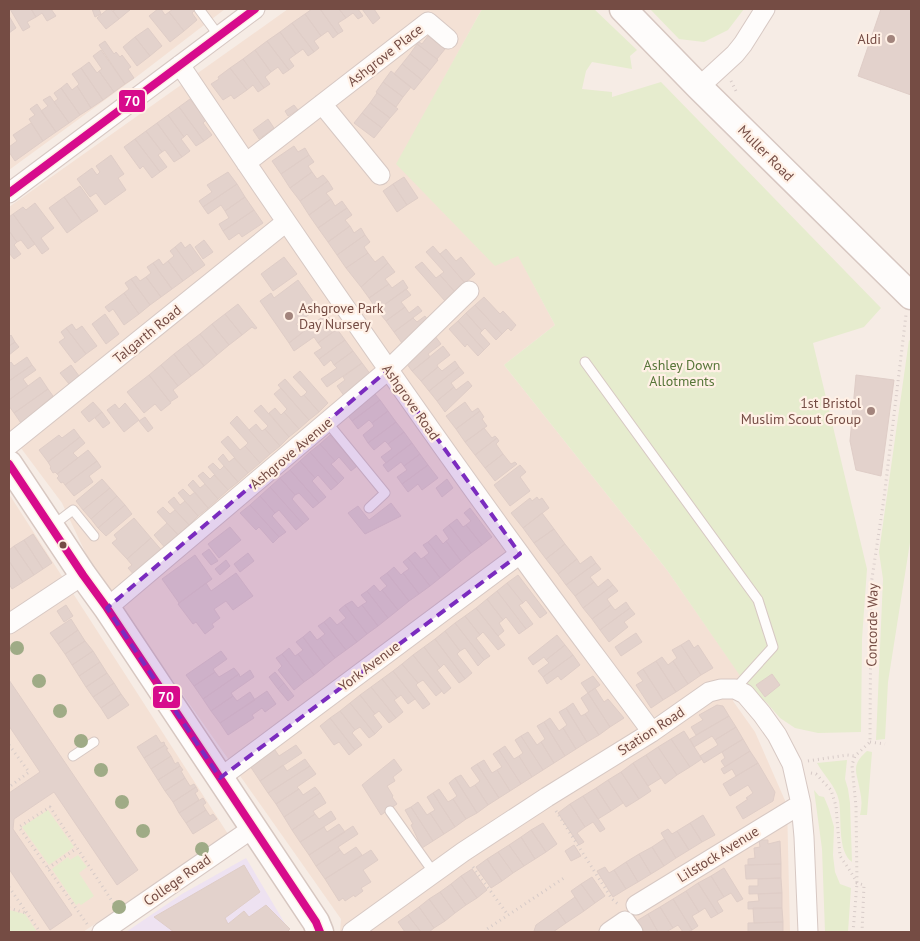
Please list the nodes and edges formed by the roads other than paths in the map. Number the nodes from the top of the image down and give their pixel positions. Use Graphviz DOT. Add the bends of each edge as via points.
graph roads {
  1 [pos="199,9"];
  2 [pos="255,9"];
  3 [pos="623,9"];
  4 [pos="765,9"];
  5 [pos="219,36"];
  6 [pos="448,39"];
  7 [pos="180,65"];
  8 [pos="699,87"];
  9 [pos="322,104"];
  10 [pos="246,163"];
  11 [pos="380,175"];
  12 [pos="9,193"];
  13 [pos="286,222"];
  14 [pos="469,291"];
  15 [pos="909,304"];
  16 [pos="585,362"];
  17 [pos="388,370"];
  18 [pos="327,422"];
  19 [pos="9,445"];
  20 [pos="9,464"];
  21 [pos="369,508"];
  22 [pos="51,527"];
  23 [pos="94,536"];
  24 [pos="520,554"];
  25 [pos="83,575"];
  26 [pos="107,608"];
  27 [pos="9,624"];
  28 [pos="735,689"];
  29 [pos="652,732"];
  30 [pos="94,742"];
  31 [pos="73,756"];
  32 [pos="220,778"];
  33 [pos="800,804"];
  34 [pos="390,811"];
  35 [pos="252,828"];
  36 [pos="434,873"];
  37 [pos="629,906"];
  38 [pos="94,928"];
  39 [pos="320,932"];
  40 [pos="352,932"];
  41 [pos="609,932"];
  42 [pos="633,932"];
  43 [pos="808,932"];
  1 -- 5 [label="lane"];
  2 -- 5 [label="street"];
  3 -- 8 [label="main road, Muller Road"];
  4 -- 8 [label="street" via="744,44"];
  5 -- 7 [label="street"];
  6 -- 9 [label="street, Ashgrove Place" via="428,22"];
  7 -- 10 [label="street, Ashgrove Road"];
  7 -- 12 [label="street"];
  8 -- 15 [label="main road, Muller Road"];
  9 -- 10 [label="street, Ashgrove Place"];
  9 -- 11 [label="street"];
  10 -- 13 [label="street, Ashgrove Road"];
  13 -- 17 [label="street, Ashgrove Road"];
  13 -- 19 [label="street, Talgarth Road"];
  14 -- 17 [label="street, Ashgrove Avenue"];
  16 -- 28 [label="lane" via="758,600 773,647"];
  17 -- 18 [label="street, Ashgrove Avenue"];
  17 -- 24 [label="street, Ashgrove Road"];
  18 -- 21 [label="lane" via="385,493"];
  18 -- 26 [label="street, Ashgrove Avenue"];
  20 -- 22 [label="main road"];
  22 -- 23 [label="lane" via="73,510"];
  22 -- 25 [label="main road"];
  24 -- 29 [label="street, Ashgrove Road"];
  24 -- 32 [label="street, York Avenue"];
  25 -- 26 [label="main road"];
  25 -- 27 [label="street"];
  26 -- 32 [label="main road"];
  28 -- 29 [label="street, Station Road" via="709,692"];
  28 -- 33 [label="street" via="745,694 786,752 794,770"];
  29 -- 36 [label="street, Station Road"];
  30 -- 31 [label="lane"];
  32 -- 35 [label="main road"];
  33 -- 37 [label="street, Lilstock Avenue"];
  33 -- 43 [label="street"];
  34 -- 36 [label="lane"];
  35 -- 38 [label="street, College Road" via="123,917"];
  35 -- 39 [label="main road"];
  36 -- 40 [label="street, Station Road"];
  41 -- 42 [label="street" via="625,921"];
}
